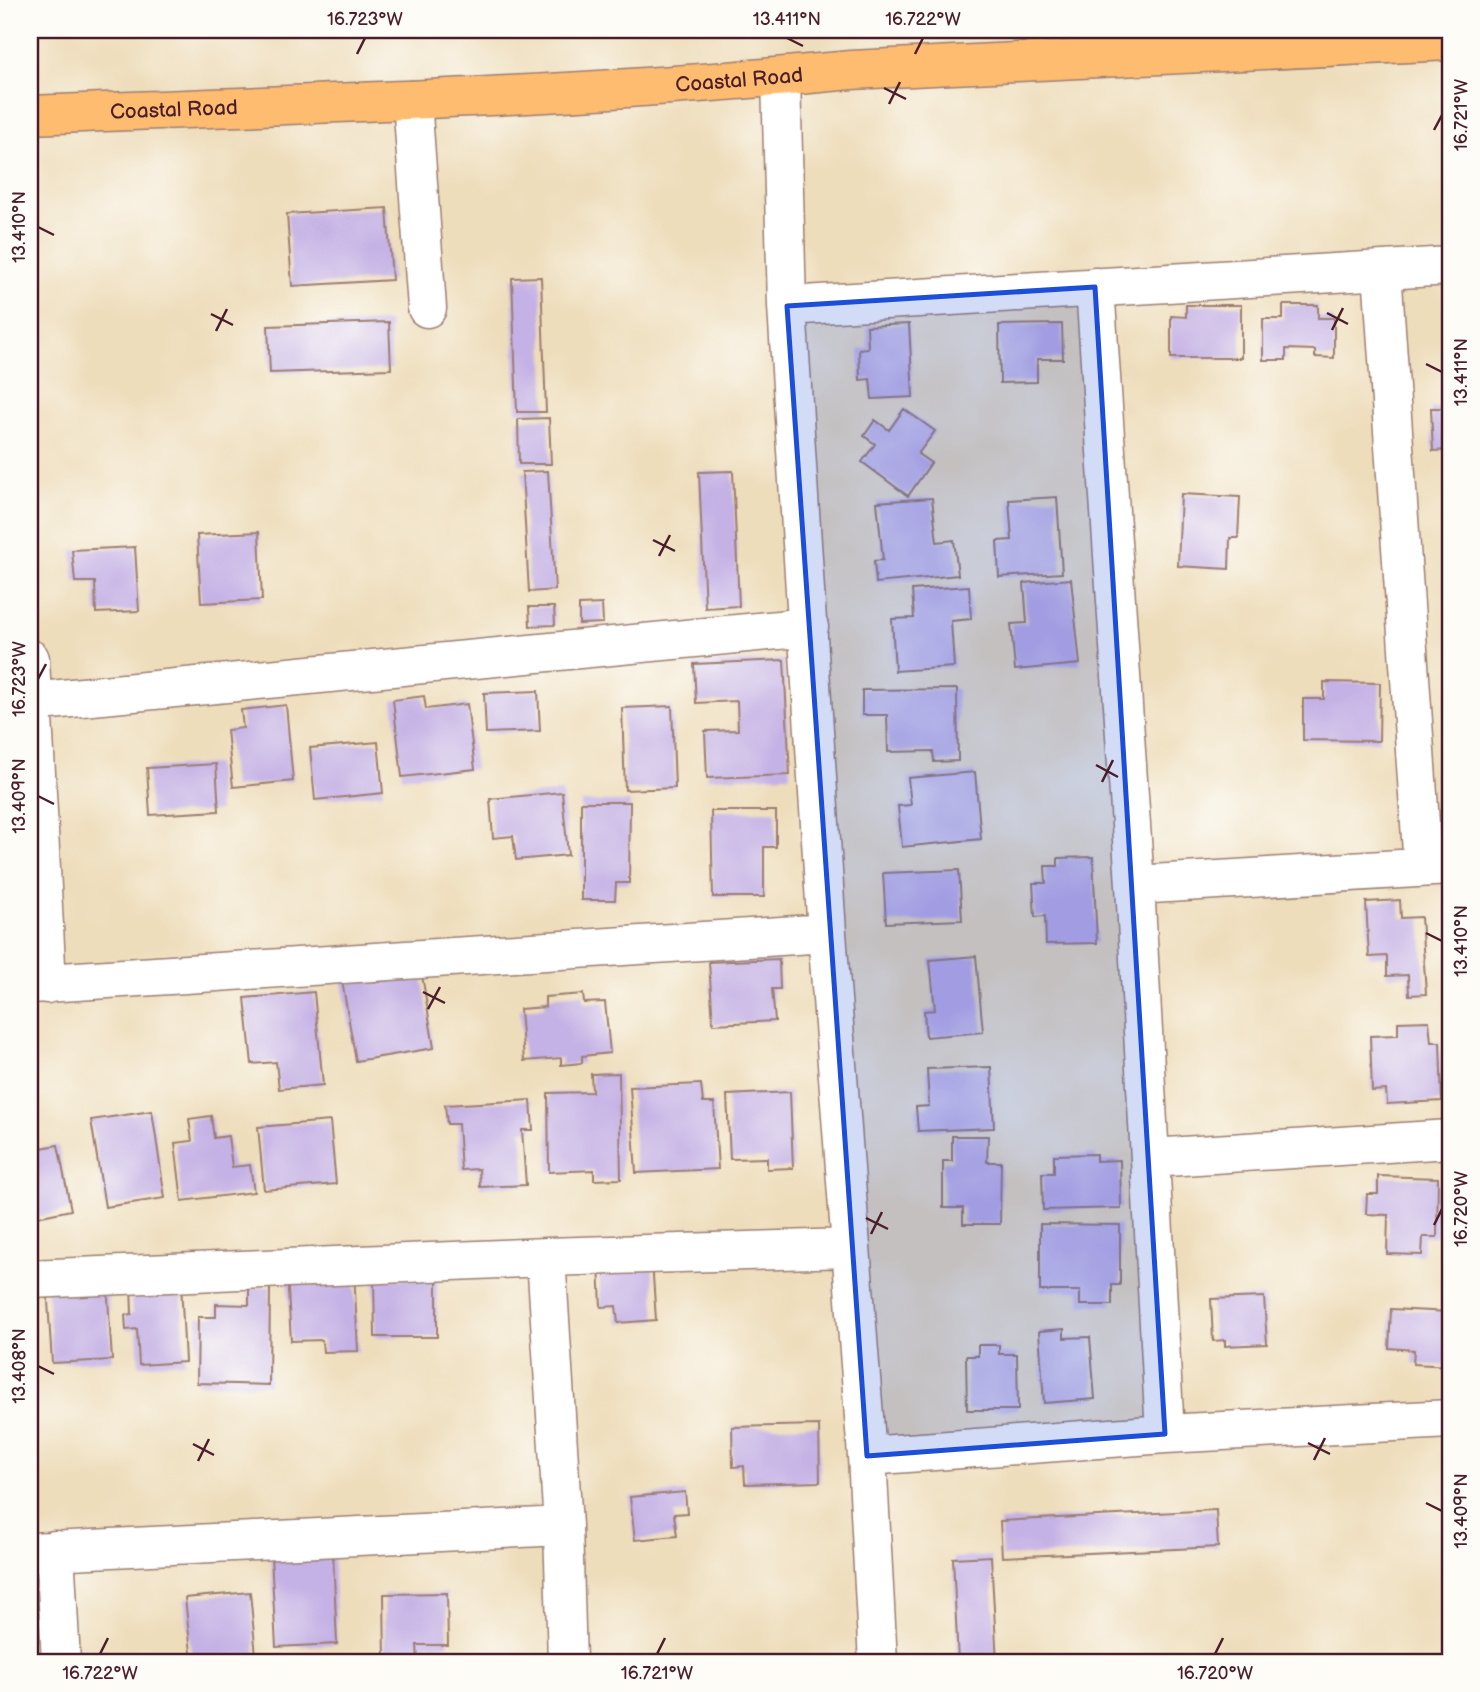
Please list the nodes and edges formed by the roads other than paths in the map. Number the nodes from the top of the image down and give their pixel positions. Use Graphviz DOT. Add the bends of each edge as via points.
graph roads {
  1 [pos="1450,41"];
  2 [pos="781,77"];
  3 [pos="412,100"];
  4 [pos="30,115"];
  5 [pos="1450,266"];
  6 [pos="1382,271"];
  7 [pos="1095,286"];
  8 [pos="787,306"];
  9 [pos="427,308"];
  10 [pos="808,627"];
  11 [pos="30,659"];
  12 [pos="31,702"];
  13 [pos="1437,866"];
  14 [pos="1135,885"];
  15 [pos="827,933"];
  16 [pos="38,984"];
  17 [pos="1450,1139"];
  18 [pos="1151,1158"];
  19 [pos="849,1248"];
  20 [pos="546,1257"];
  21 [pos="30,1279"];
  22 [pos="1450,1419"];
  23 [pos="1165,1434"];
  24 [pos="867,1456"];
  25 [pos="563,1526"];
  26 [pos="43,1551"];
  27 [pos="61,1662"];
  28 [pos="567,1662"];
  29 [pos="878,1662"];
  1 -- 2 [label="main road, Coastal Road"];
  2 -- 3 [label="main road, Coastal Road"];
  2 -- 8 [label="street"];
  3 -- 4 [label="main road, Coastal Road"];
  3 -- 9 [label="street"];
  5 -- 6 [label="street"];
  6 -- 7 [label="street"];
  6 -- 13 [label="street"];
  7 -- 8 [label="street"];
  7 -- 14 [label="street"];
  8 -- 10 [label="street"];
  10 -- 12 [label="street"];
  10 -- 15 [label="street"];
  11 -- 12 [label="street"];
  12 -- 16 [label="street"];
  13 -- 14 [label="street"];
  14 -- 18 [label="street"];
  15 -- 16 [label="street"];
  15 -- 19 [label="street"];
  17 -- 18 [label="street"];
  18 -- 23 [label="street"];
  19 -- 20 [label="street"];
  19 -- 24 [label="street"];
  20 -- 21 [label="street"];
  20 -- 25 [label="street"];
  22 -- 23 [label="street"];
  23 -- 24 [label="street"];
  24 -- 29 [label="street"];
  25 -- 26 [label="street"];
  25 -- 28 [label="street"];
  26 -- 27 [label="street"];
}
